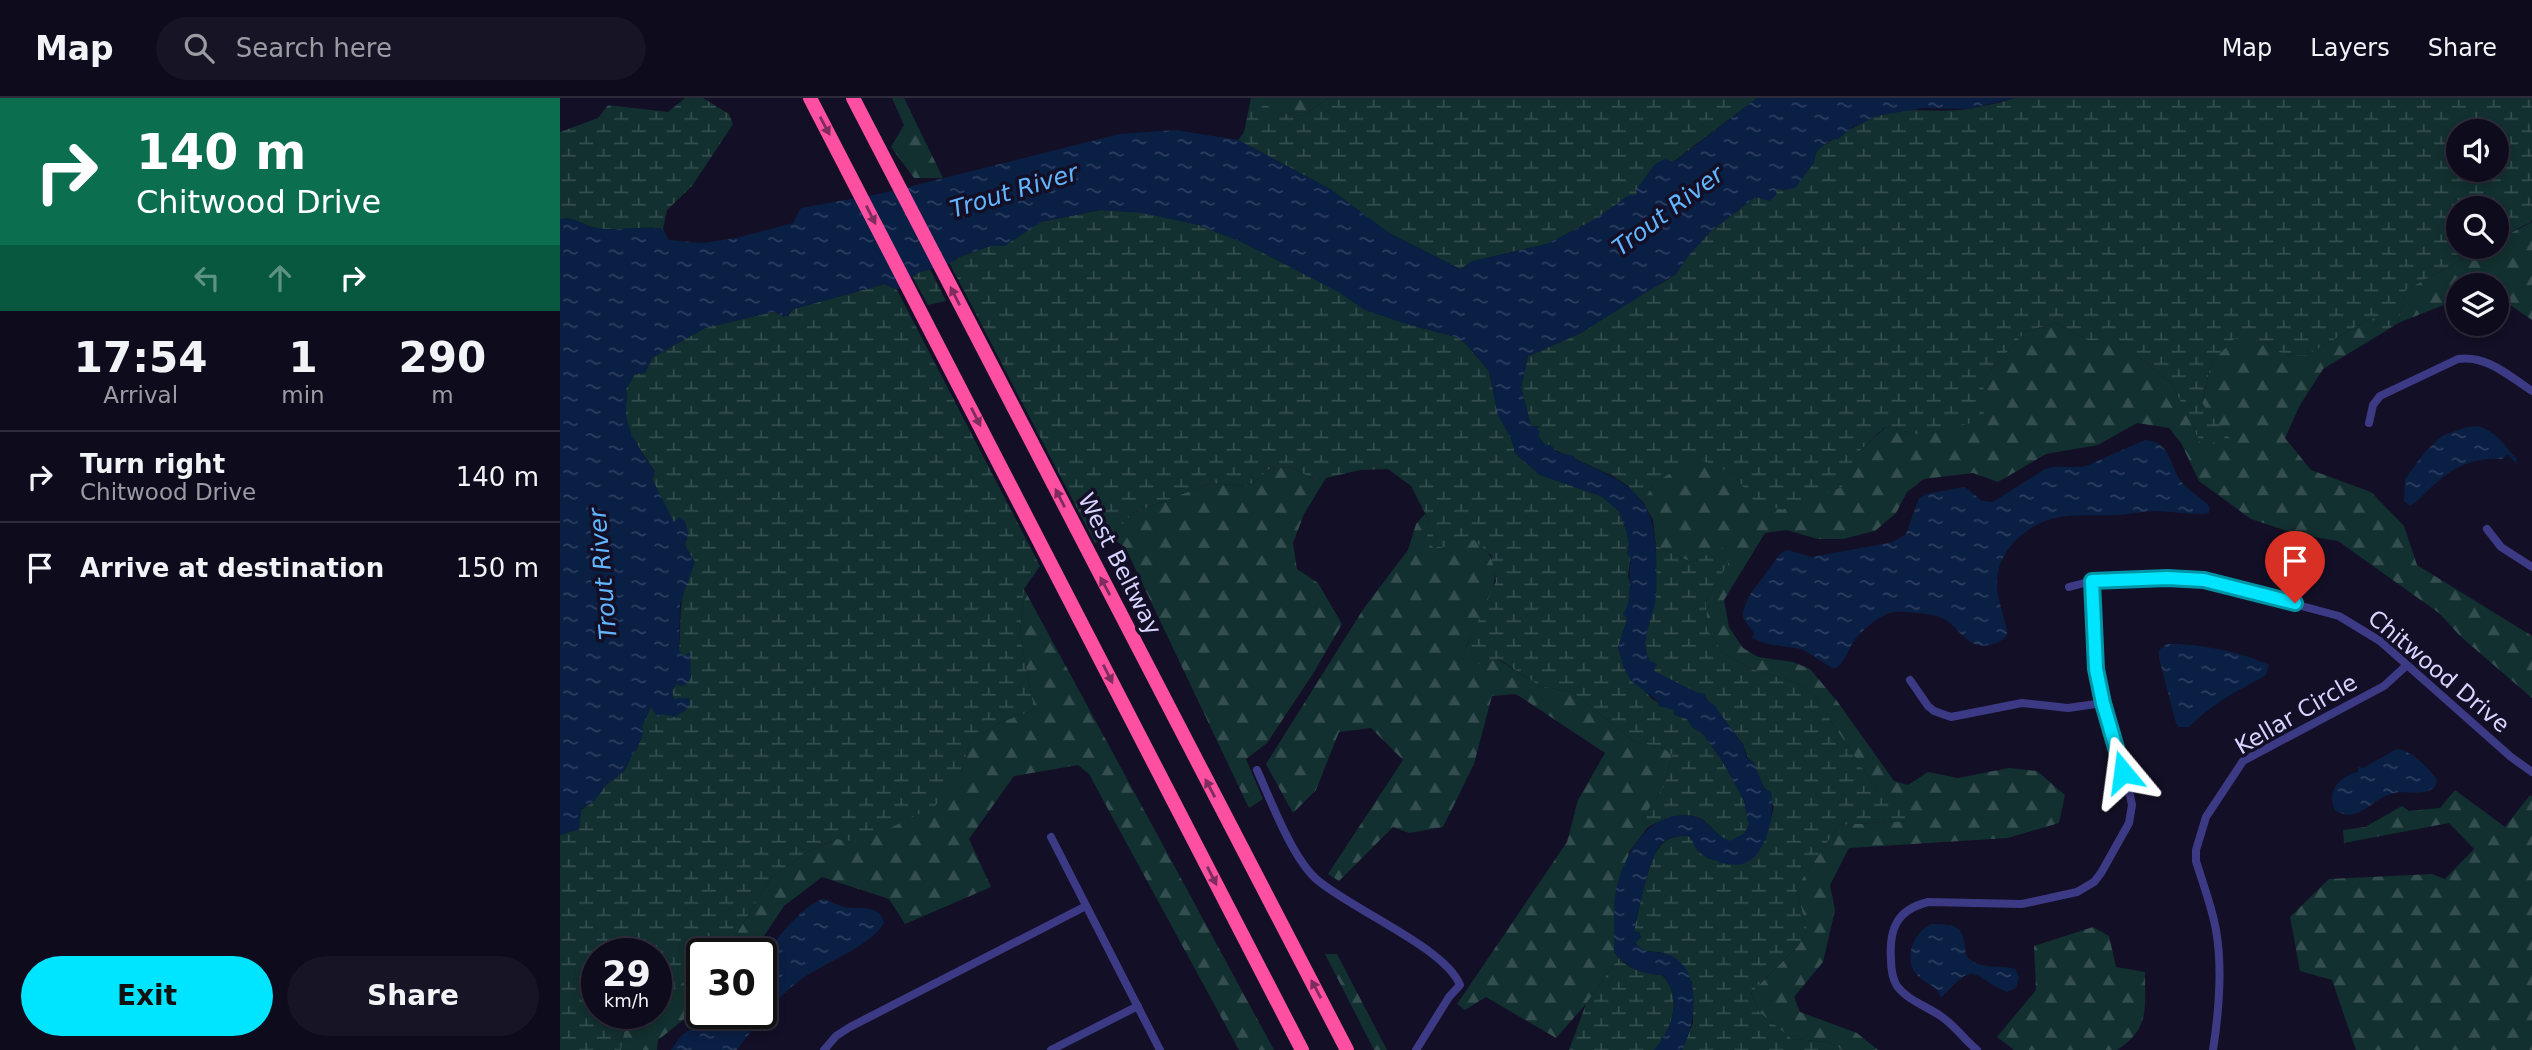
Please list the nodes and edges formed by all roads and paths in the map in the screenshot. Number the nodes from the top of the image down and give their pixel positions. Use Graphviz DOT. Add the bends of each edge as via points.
graph roads {
  1 [pos="810,98"];
  2 [pos="853,98"];
  3 [pos="2532,391"];
  4 [pos="2368,423"];
  5 [pos="2487,529"];
  6 [pos="2532,567"];
  7 [pos="2092,581"];
  8 [pos="2069,587"];
  9 [pos="2407,665"];
  10 [pos="1910,680"];
  11 [pos="2103,703"];
  12 [pos="1257,770"];
  13 [pos="2532,772"];
  14 [pos="1051,837"];
  15 [pos="1086,906"];
  16 [pos="1138,1006"];
  17 [pos="824,1050"];
  18 [pos="1051,1050"];
  19 [pos="1160,1050"];
  20 [pos="1302,1050"];
  21 [pos="1347,1050"];
  22 [pos="1416,1050"];
  23 [pos="1977,1050"];
  24 [pos="2213,1050"];
  1 -- 20 [label="highway, one-way"];
  21 -- 2 [label="highway, West Beltway, one-way"];
  3 -- 4 [label="street" via="2488,362 2458,359 2380,397"];
  5 -- 6 [label="street" via="2501,547"];
  7 -- 8 [label="street, Chitwood Drive"];
  7 -- 9 [label="street, Chitwood Drive" via="2204,580 2322,610 2367,632"];
  7 -- 11 [label="street" via="2093,643"];
  9 -- 13 [label="street, Chitwood Drive"];
  9 -- 24 [label="street, Kellar Circle" via="2384,686 2243,761 2206,817 2196,861 2218,943"];
  10 -- 11 [label="street" via="1928,706 1951,717 2022,703 2068,708"];
  11 -- 23 [label="street" via="2132,805 2129,823 2094,882 2077,892 2022,904 1928,902 1916,905 1891,932 1891,972 1896,984 1952,1024"];
  12 -- 22 [label="street" via="1312,875 1455,972 1460,985"];
  14 -- 15 [label="street"];
  15 -- 16 [label="street"];
  15 -- 17 [label="street" via="850,1027"];
  16 -- 18 [label="street"];
  16 -- 19 [label="street"];
}
